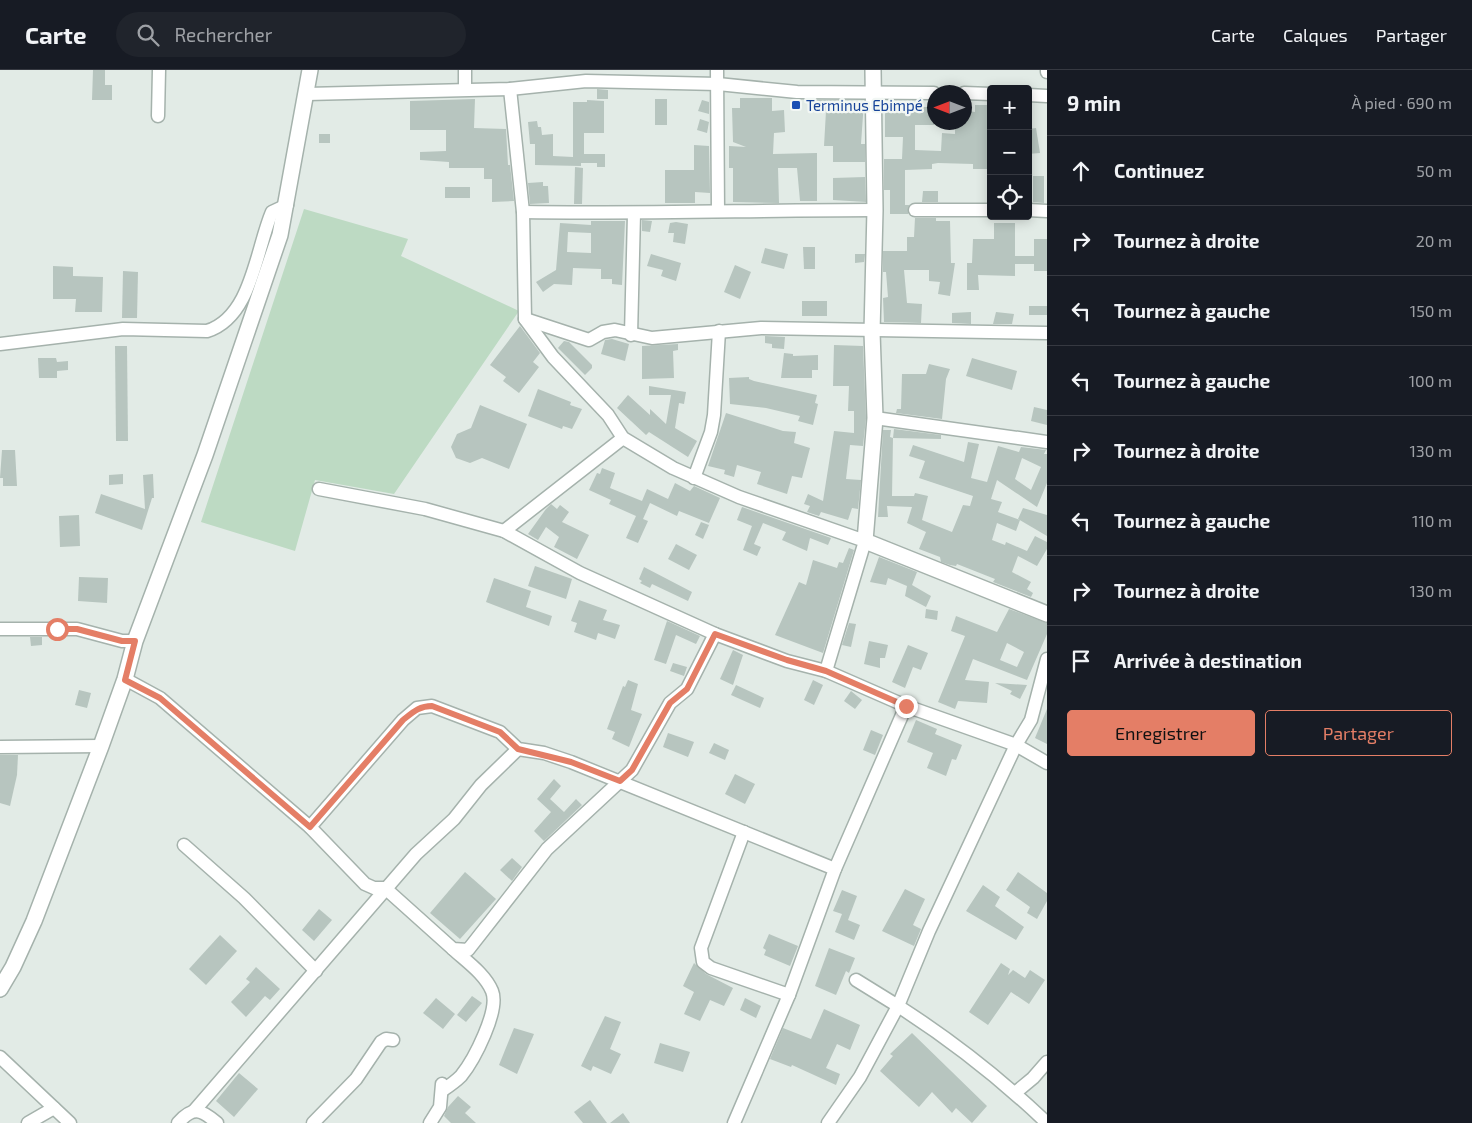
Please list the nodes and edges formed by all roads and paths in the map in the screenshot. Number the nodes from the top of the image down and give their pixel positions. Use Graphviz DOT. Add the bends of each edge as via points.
graph roads {
  1 [pos="159,70"];
  2 [pos="310,70"];
  3 [pos="465,70"];
  4 [pos="717,70"];
  5 [pos="874,70"];
  6 [pos="586,75"];
  7 [pos="718,84"];
  8 [pos="465,89"];
  9 [pos="510,89"];
  10 [pos="873,91"];
  11 [pos="927,93"];
  12 [pos="307,94"];
  13 [pos="972,94"];
  14 [pos="987,94"];
  15 [pos="1032,95"];
  16 [pos="1047,96"];
  17 [pos="158,116"];
  18 [pos="287,205"];
  19 [pos="718,210"];
  20 [pos="875,210"];
  21 [pos="914,210"];
  22 [pos="987,210"];
  23 [pos="1032,210"];
  24 [pos="1047,211"];
  25 [pos="523,212"];
  26 [pos="634,214"];
  27 [pos="525,320"];
  28 [pos="719,331"];
  29 [pos="872,332"];
  30 [pos="1047,333"];
  31 [pos="631,335"];
  32 [pos="0,344"];
  33 [pos="875,418"];
  34 [pos="624,438"];
  35 [pos="1047,442"];
  36 [pos="694,478"];
  37 [pos="319,489"];
  38 [pos="504,531"];
  39 [pos="865,541"];
  40 [pos="1047,614"];
  41 [pos="0,629"];
  42 [pos="715,634"];
  43 [pos="135,641"];
  44 [pos="1047,659"];
  45 [pos="826,671"];
  46 [pos="125,680"];
  47 [pos="906,706"];
  48 [pos="1016,745"];
  49 [pos="101,746"];
  50 [pos="0,747"];
  51 [pos="518,749"];
  52 [pos="1047,763"];
  53 [pos="620,781"];
  54 [pos="310,827"];
  55 [pos="744,832"];
  56 [pos="184,845"];
  57 [pos="835,868"];
  58 [pos="384,888"];
  59 [pos="452,949"];
  60 [pos="316,971"];
  61 [pos="856,980"];
  62 [pos="0,989"];
  63 [pos="788,995"];
  64 [pos="898,1006"];
  65 [pos="393,1040"];
  66 [pos="0,1057"];
  67 [pos="1047,1062"];
  68 [pos="1015,1093"];
  69 [pos="54,1108"];
  70 [pos="194,1111"];
  71 [pos="28,1123"];
  72 [pos="70,1123"];
  73 [pos="178,1123"];
  74 [pos="217,1123"];
  75 [pos="313,1123"];
  76 [pos="430,1123"];
  77 [pos="734,1123"];
  78 [pos="828,1123"];
  79 [pos="1047,1123"];
  1 -- 17 [label="street"];
  2 -- 12 [label="street"];
  3 -- 8 [label="street"];
  4 -- 7 [label="street"];
  5 -- 10 [label="street"];
  6 -- 7 [label="street"];
  6 -- 9 [label="street"];
  7 -- 10 [label="street" via="797,92"];
  7 -- 19 [label="street"];
  8 -- 9 [label="street"];
  8 -- 12 [label="street"];
  9 -- 25 [label="street"];
  10 -- 11 [label="street"];
  10 -- 20 [label="street"];
  12 -- 18 [label="street"];
  13 -- 14 [label="street"];
  15 -- 16 [label="street"];
  18 -- 32 [label="street" via="272,212 243,296 220,327 207,331 123,329"];
  18 -- 43 [label="street" via="280,235 205,455"];
  19 -- 20 [label="street"];
  19 -- 26 [label="street"];
  20 -- 29 [label="street"];
  21 -- 22 [label="street"];
  23 -- 24 [label="street"];
  25 -- 26 [label="street"];
  25 -- 27 [label="street"];
  26 -- 31 [label="street"];
  27 -- 31 [label="street" via="590,340 603,332 615,330"];
  27 -- 34 [label="street" via="554,357 608,415"];
  28 -- 29 [label="street" via="761,328"];
  28 -- 31 [label="street" via="652,338"];
  28 -- 36 [label="street" via="714,415"];
  29 -- 30 [label="street"];
  29 -- 33 [label="street"];
  33 -- 35 [label="street"];
  33 -- 39 [label="street"];
  34 -- 36 [label="street"];
  34 -- 38 [label="street"];
  36 -- 39 [label="street"];
  37 -- 38 [label="street" via="424,509"];
  38 -- 42 [label="street" via="580,573"];
  39 -- 40 [label="street"];
  39 -- 45 [label="street"];
  41 -- 43 [label="street" via="77,629 122,641"];
  42 -- 45 [label="street"];
  42 -- 53 [label="street" via="687,689 670,703 632,770"];
  43 -- 46 [label="street"];
  44 -- 48 [label="street" via="1031,720"];
  45 -- 47 [label="street"];
  46 -- 49 [label="street"];
  46 -- 54 [label="street" via="160,698"];
  47 -- 48 [label="street"];
  47 -- 57 [label="street"];
  48 -- 52 [label="street"];
  48 -- 64 [label="street" via="929,931"];
  49 -- 50 [label="street"];
  49 -- 62 [label="street" via="34,921"];
  51 -- 53 [label="street" via="571,762"];
  51 -- 54 [label="street" via="500,732 432,706 418,708 403,720"];
  51 -- 58 [label="street" via="481,785 454,819"];
  53 -- 55 [label="street"];
  53 -- 59 [label="street" via="547,849 468,950"];
  54 -- 58 [label="street" via="365,884"];
  55 -- 57 [label="street"];
  55 -- 63 [label="street" via="701,948 703,962 711,968"];
  56 -- 60 [label="street" via="244,898"];
  57 -- 63 [label="street"];
  58 -- 59 [label="street"];
  58 -- 60 [label="street"];
  59 -- 76 [label="street" via="488,984 494,1006 466,1069 459,1078 442,1086 440,1106"];
  60 -- 70 [label="street"];
  61 -- 64 [label="street"];
  63 -- 77 [label="street"];
  64 -- 68 [label="street" via="937,1031"];
  64 -- 78 [label="street" via="860,1077"];
  65 -- 75 [label="street" via="381,1042 356,1079"];
  66 -- 69 [label="street"];
  67 -- 68 [label="street"];
  68 -- 79 [label="street"];
  69 -- 71 [label="street"];
  69 -- 72 [label="street"];
  70 -- 73 [label="street" via="186,1113"];
  70 -- 74 [label="street"];
}
